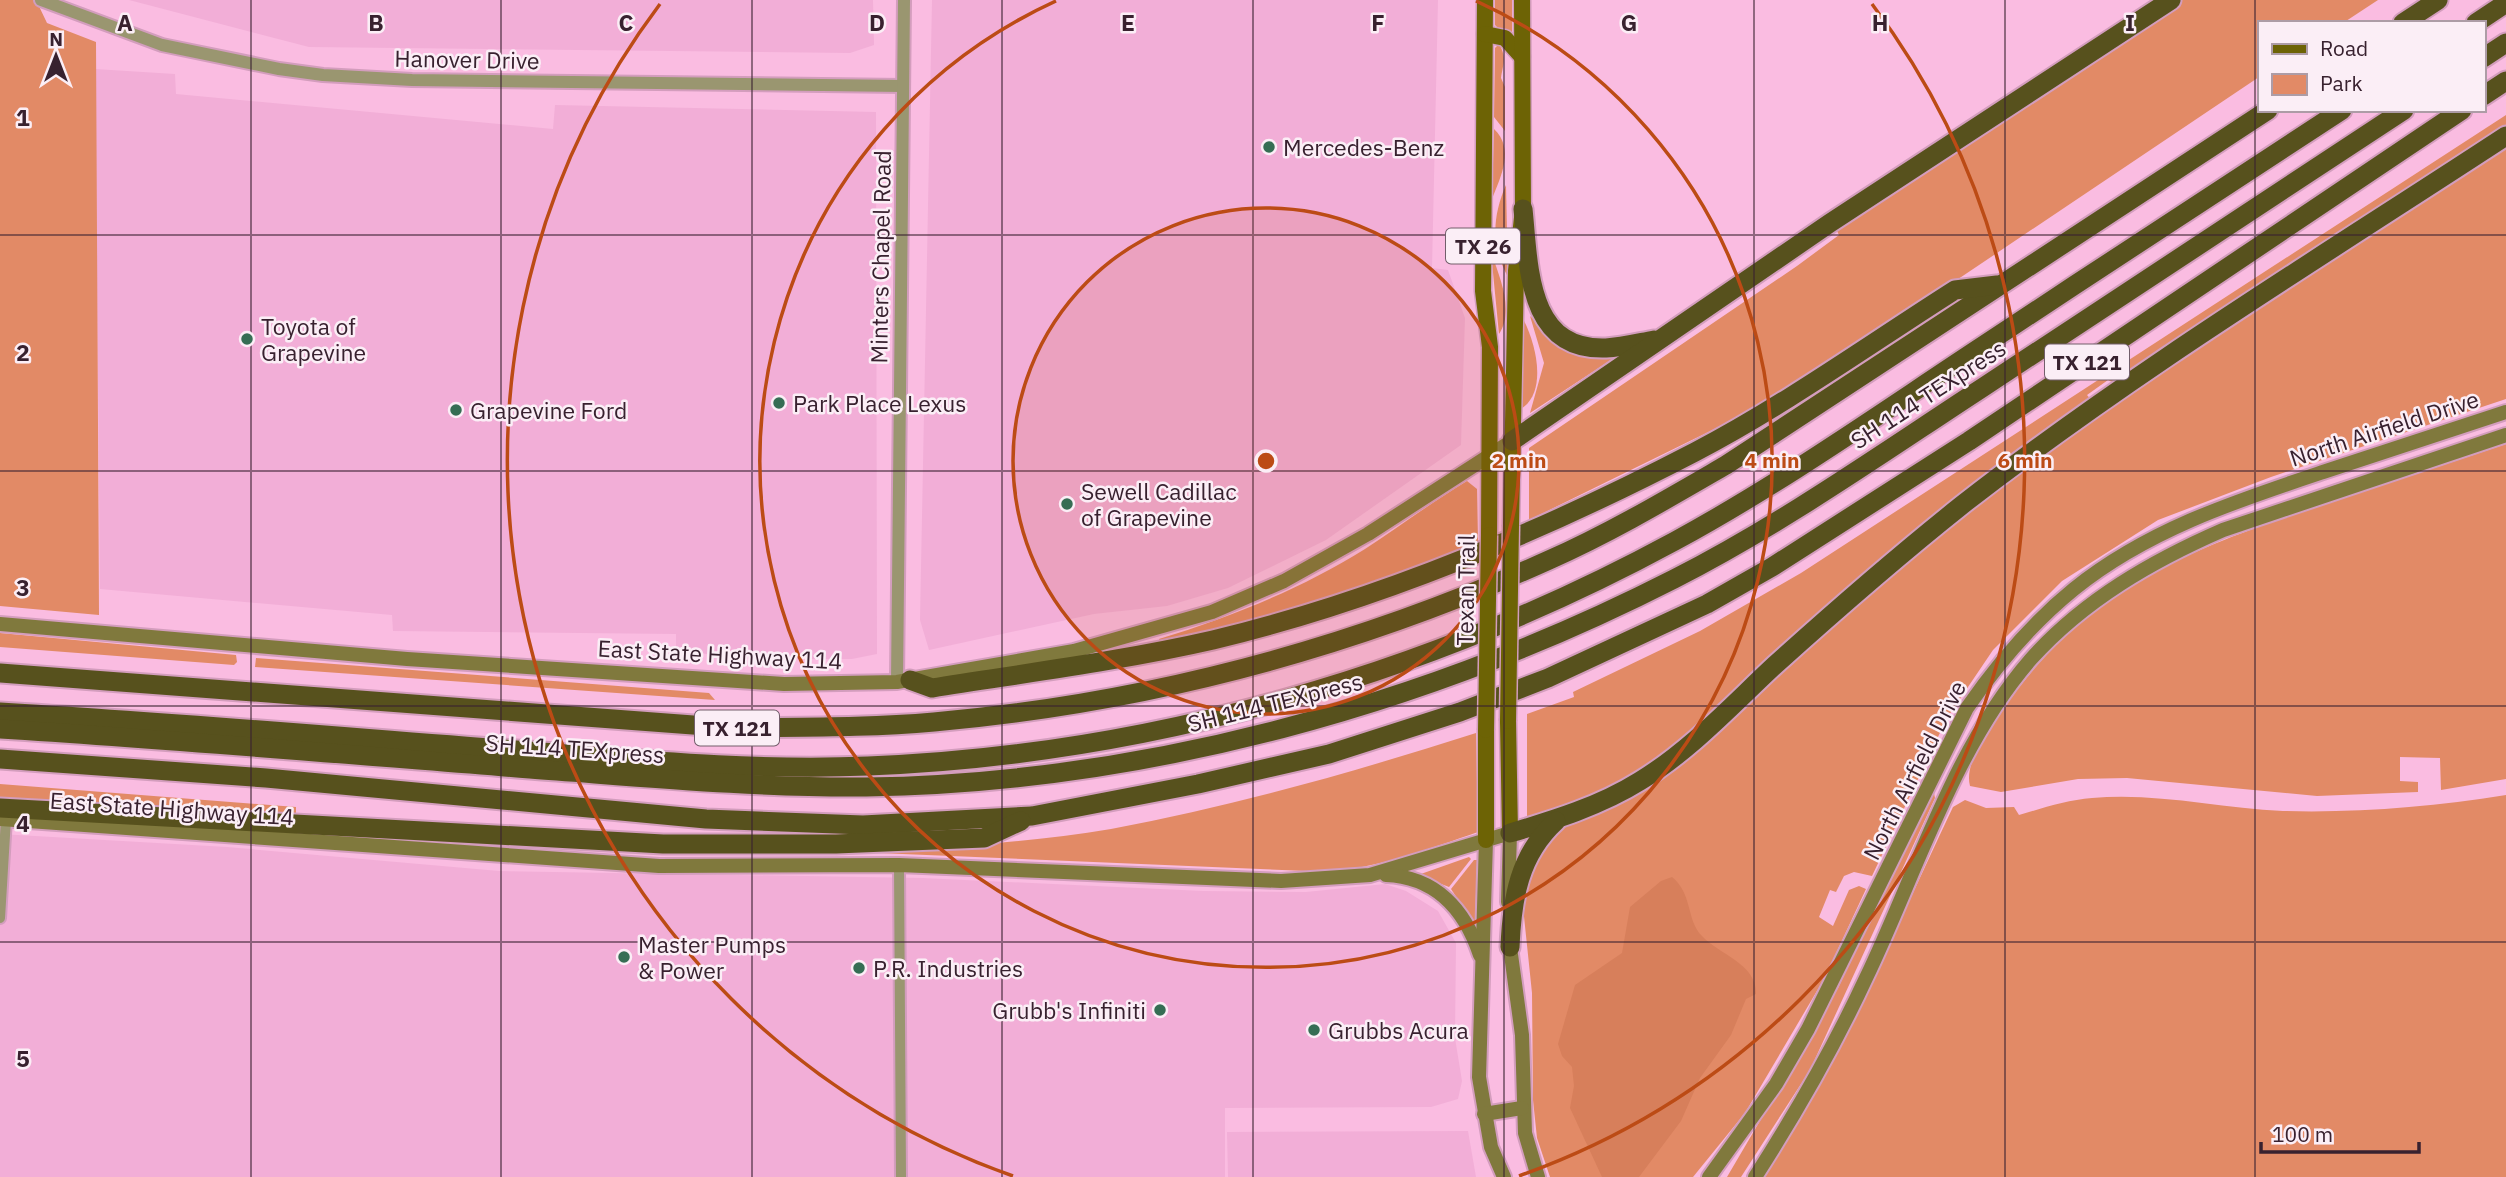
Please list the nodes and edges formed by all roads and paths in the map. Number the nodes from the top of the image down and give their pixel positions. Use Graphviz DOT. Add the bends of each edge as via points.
graph roads {
  1 [pos="41,0"];
  2 [pos="904,0"];
  3 [pos="1485,0"];
  4 [pos="1522,0"];
  5 [pos="2171,0"];
  6 [pos="2438,0"];
  7 [pos="2506,3"];
  8 [pos="2406,21"];
  9 [pos="2479,21"];
  10 [pos="1485,34"];
  11 [pos="2506,43"];
  12 [pos="1522,57"];
  13 [pos="2485,57"];
  14 [pos="2506,81"];
  15 [pos="903,86"];
  16 [pos="2485,95"];
  17 [pos="2265,112"];
  18 [pos="2340,112"];
  19 [pos="2401,112"];
  20 [pos="2459,112"];
  21 [pos="2506,136"];
  22 [pos="1523,209"];
  23 [pos="2002,285"];
  24 [pos="1662,339"];
  25 [pos="2506,412"];
  26 [pos="2506,435"];
  27 [pos="1512,441"];
  28 [pos="1490,457"];
  29 [pos="0,624"];
  30 [pos="0,673"];
  31 [pos="904,681"];
  32 [pos="0,712"];
  33 [pos="0,729"];
  34 [pos="0,759"];
  35 [pos="2,815"];
  36 [pos="1032,816"];
  37 [pos="1559,819"];
  38 [pos="1510,833"];
  39 [pos="1486,841"];
  40 [pos="899,865"];
  41 [pos="1370,875"];
  42 [pos="0,918"];
  43 [pos="1510,947"];
  44 [pos="1483,965"];
  45 [pos="1522,1108"];
  46 [pos="1484,1114"];
  47 [pos="901,1177"];
  48 [pos="1504,1177"];
  49 [pos="1538,1177"];
  50 [pos="1710,1177"];
  51 [pos="1755,1177"];
  1 -- 15 [label="street, Hanover Drive" via="162,45 323,75"];
  2 -- 15 [label="street, Minters Chapel Road"];
  3 -- 10 [label="main road, Texan Trail / TX 26"];
  4 -- 12 [label="main road, Texan Trail / TX 26"];
  5 -- 24 [label="highway"];
  6 -- 8 [label="highway"];
  7 -- 9 [label="highway"];
  10 -- 12 [label="main road" via="1505,38"];
  10 -- 28 [label="main road, Texan Trail / TX 26" via="1483,291 1490,347"];
  11 -- 13 [label="highway"];
  12 -- 22 [label="main road, Texan Trail / TX 26"];
  14 -- 16 [label="highway"];
  15 -- 31 [label="street, Minters Chapel Road"];
  17 -- 23 [label="highway, TX 121"];
  18 -- 32 [label="highway, SH 114 TEXpress" via="1792,472 1670,544 1460,641 1241,711 1014,754 939,762 791,767 639,760"];
  19 -- 33 [label="highway, SH 114 TEXpress" via="1813,499 1691,570 1493,661 1323,718 1173,753 1097,765 869,787 716,783"];
  20 -- 36 [label="highway, TX 121" via="1872,505 1707,604 1548,678 1386,738 1265,770"];
  21 -- 37 [label="highway" via="2102,402 1890,564 1662,767"];
  22 -- 24 [label="highway" via="1532,294 1542,315 1559,333 1596,347"];
  22 -- 27 [label="main road, Texan Trail / TX 26" via="1516,271"];
  23 -- 30 [label="highway, TX 121" via="1726,465 1552,559 1460,598 1340,640 1152,690 933,722 733,728"];
  23 -- 31 [label="highway" via="1955,290 1696,452 1476,554 1412,578 1274,623 1160,650 933,688"];
  24 -- 27 [label="highway"];
  25 -- 50 [label="main road, North Airfield Drive" via="2208,512 2105,566 2043,616 1998,665 1968,708 1808,1029 1776,1084"];
  26 -- 51 [label="main road, North Airfield Drive" via="2184,547 2088,606 2032,659 1980,732 1866,980 1806,1095"];
  27 -- 28 [label="main road, East State Highway 114"];
  27 -- 38 [label="main road, Texan Trail / TX 26, bridge"];
  28 -- 31 [label="main road, East State Highway 114" via="1321,562 1212,612 1074,651"];
  28 -- 39 [label="main road, Texan Trail, bridge"];
  29 -- 31 [label="main road, East State Highway 114" via="771,684"];
  34 -- 36 [label="highway, TX 121" via="793,824"];
  35 -- 36 [label="highway" via="716,844 984,838"];
  35 -- 40 [label="main road, East State Highway 114" via="659,866"];
  35 -- 42 [label="street"];
  37 -- 38 [label="highway"];
  37 -- 43 [label="highway" via="1526,858 1514,898"];
  38 -- 39 [label="main road, East State Highway 114"];
  38 -- 43 [label="main road, Texan Trail"];
  39 -- 41 [label="main road, East State Highway 114"];
  39 -- 44 [label="main road, Texan Trail"];
  40 -- 41 [label="main road, East State Highway 114" via="1219,881 1314,881"];
  40 -- 47 [label="street"];
  41 -- 44 [label="main road" via="1426,883 1446,896 1475,939"];
  43 -- 45 [label="main road, Texan Trail" via="1522,1035"];
  44 -- 46 [label="main road, Texan Trail" via="1478,1040"];
  45 -- 46 [label="main road"];
  45 -- 49 [label="main road, Texan Trail"];
  46 -- 48 [label="main road, Texan Trail"];
}
